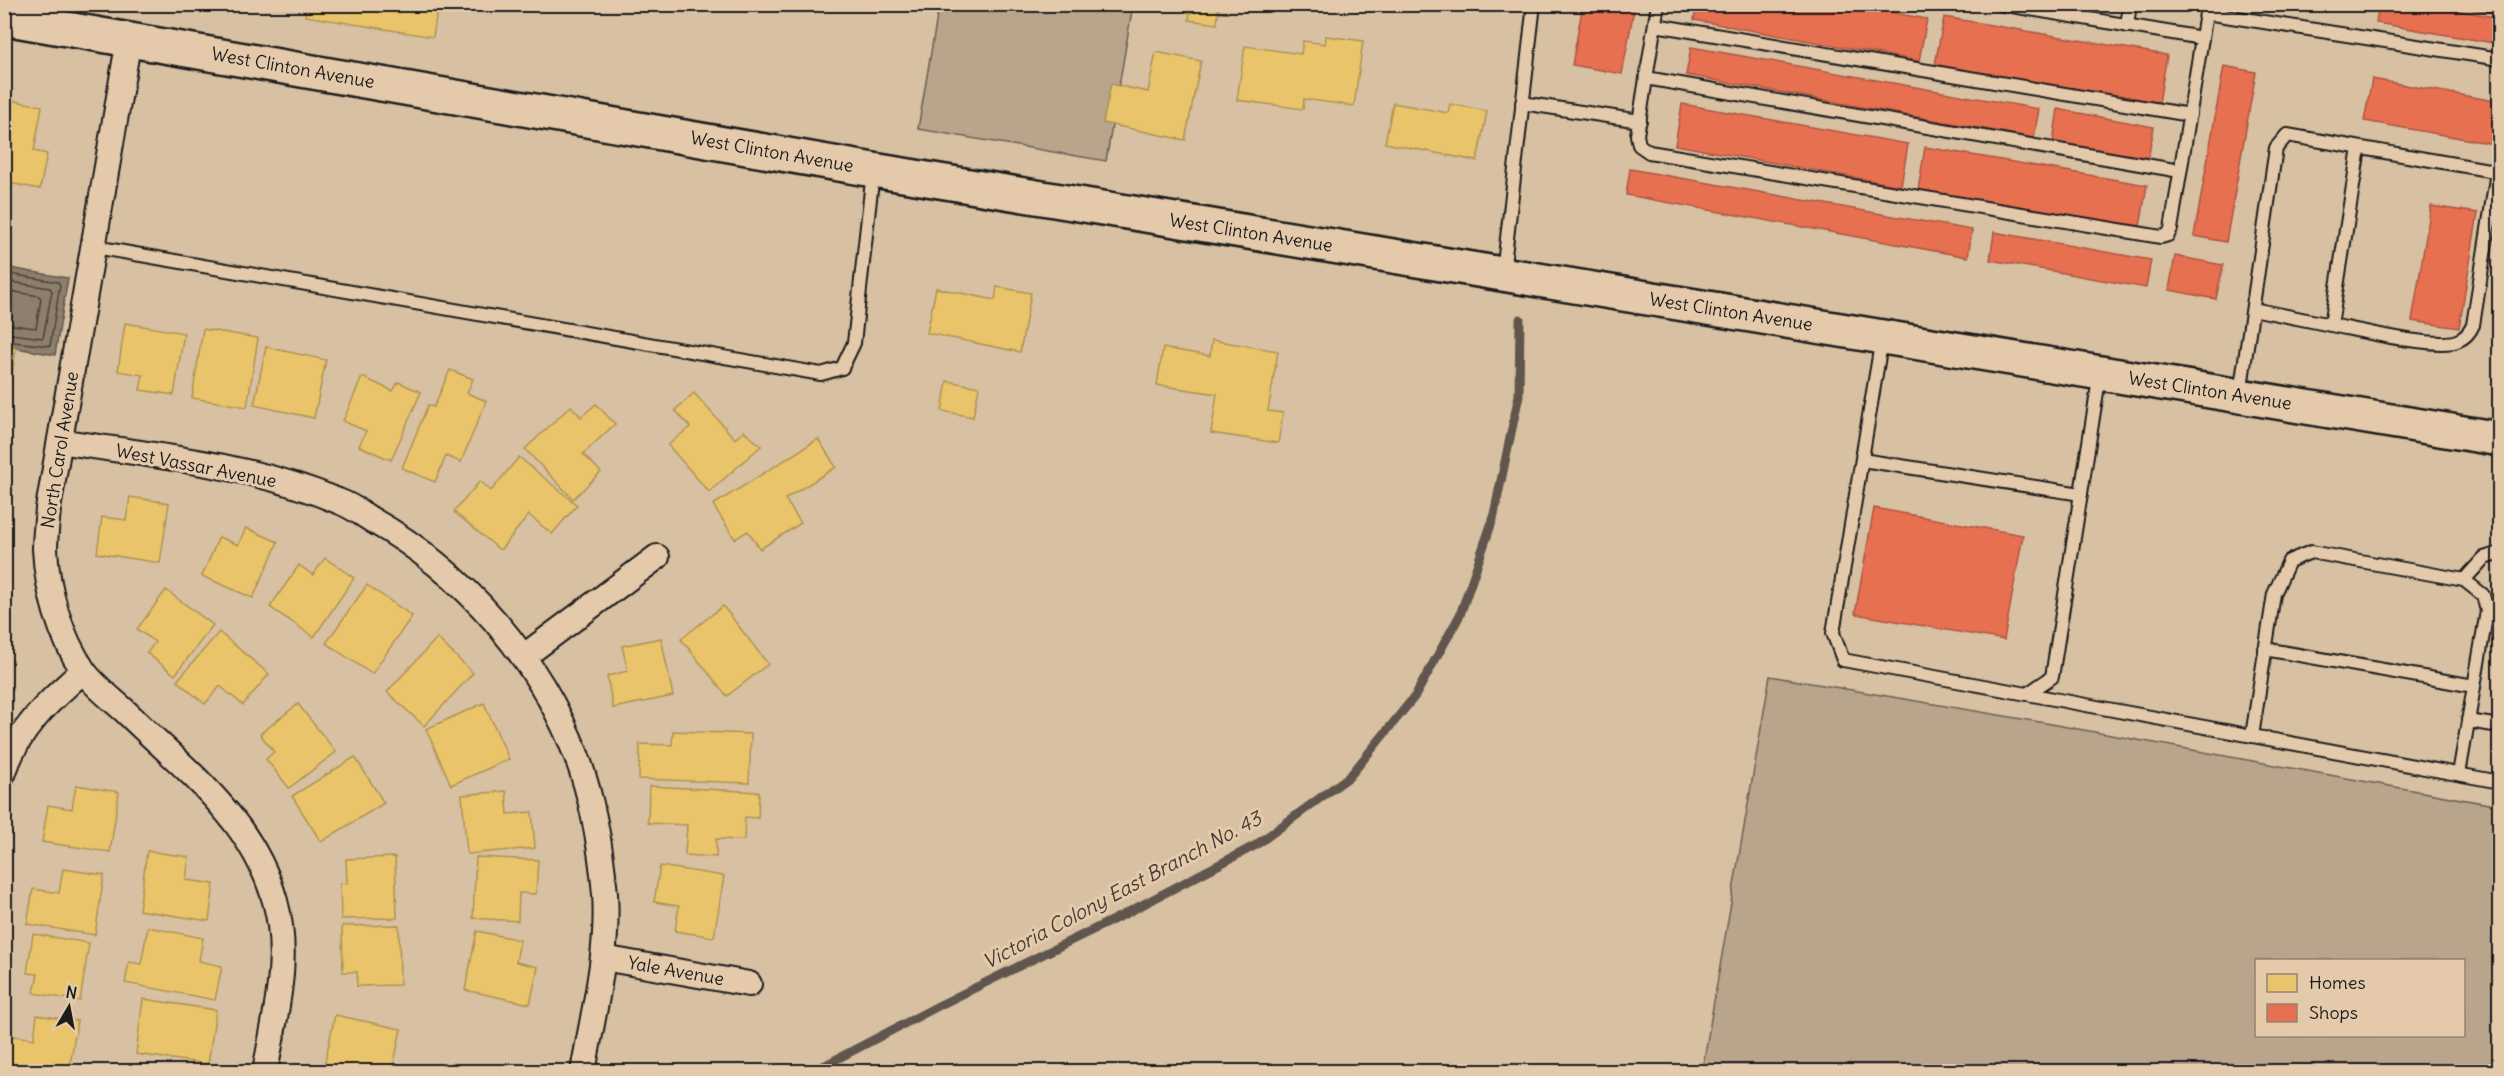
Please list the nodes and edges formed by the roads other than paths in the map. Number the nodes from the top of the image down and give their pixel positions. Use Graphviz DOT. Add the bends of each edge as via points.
graph roads {
  1 [pos="1534,4"];
  2 [pos="1658,4"];
  3 [pos="2130,4"];
  4 [pos="2008,5"];
  5 [pos="2207,9"];
  6 [pos="2067,10"];
  7 [pos="4,18"];
  8 [pos="1655,25"];
  9 [pos="2127,26"];
  10 [pos="2202,38"];
  11 [pos="129,39"];
  12 [pos="2499,59"];
  13 [pos="1646,78"];
  14 [pos="1522,103"];
  15 [pos="2190,115"];
  16 [pos="1640,121"];
  17 [pos="2359,148"];
  18 [pos="873,170"];
  19 [pos="2180,171"];
  20 [pos="2498,172"];
  21 [pos="95,247"];
  22 [pos="1503,275"];
  23 [pos="2253,309"];
  24 [pos="2331,325"];
  25 [pos="1882,337"];
  26 [pos="2100,373"];
  27 [pos="2240,396"];
  28 [pos="2499,439"];
  29 [pos="60,441"];
  30 [pos="1862,460"];
  31 [pos="2081,494"];
  32 [pos="2499,553"];
  33 [pos="657,557"];
  34 [pos="2464,580"];
  35 [pos="2265,649"];
  36 [pos="523,657"];
  37 [pos="83,671"];
  38 [pos="2474,686"];
  39 [pos="2027,694"];
  40 [pos="2468,721"];
  41 [pos="2499,726"];
  42 [pos="2252,736"];
  43 [pos="4,772"];
  44 [pos="2459,774"];
  45 [pos="2499,782"];
  46 [pos="603,958"];
  47 [pos="749,984"];
  48 [pos="266,1071"];
  49 [pos="583,1071"];
  1 -- 14 [label="lane"];
  2 -- 8 [label="lane"];
  3 -- 9 [label="lane"];
  4 -- 6 [label="lane"];
  5 -- 10 [label="lane"];
  5 -- 12 [label="lane"];
  6 -- 9 [label="lane"];
  7 -- 11 [label="main road, West Clinton Avenue"];
  8 -- 13 [label="lane"];
  8 -- 15 [label="lane"];
  9 -- 10 [label="lane"];
  10 -- 15 [label="lane"];
  11 -- 18 [label="main road, West Clinton Avenue"];
  11 -- 21 [label="street, North Carol Avenue"];
  13 -- 16 [label="lane"];
  13 -- 19 [label="lane"];
  14 -- 16 [label="lane"];
  14 -- 22 [label="lane"];
  15 -- 19 [label="lane"];
  16 -- 19 [label="lane" via="1639,145 1649,152 2161,237 2171,229"];
  17 -- 20 [label="lane"];
  17 -- 23 [label="lane" via="2287,135 2276,148"];
  17 -- 24 [label="lane"];
  18 -- 21 [label="lane" via="854,343 842,368 821,374"];
  18 -- 22 [label="main road, West Clinton Avenue"];
  20 -- 24 [label="lane" via="2473,325 2465,336 2458,341 2438,343"];
  21 -- 29 [label="street, North Carol Avenue"];
  22 -- 25 [label="main road, West Clinton Avenue"];
  23 -- 24 [label="lane"];
  23 -- 27 [label="lane"];
  25 -- 26 [label="main road, West Clinton Avenue"];
  25 -- 30 [label="lane"];
  26 -- 27 [label="main road, West Clinton Avenue"];
  26 -- 31 [label="lane"];
  27 -- 28 [label="main road, West Clinton Avenue"];
  29 -- 36 [label="street, West Vassar Avenue" via="233,470 340,501 428,556 493,618"];
  29 -- 37 [label="street, North Carol Avenue" via="45,548 50,590"];
  30 -- 31 [label="lane"];
  30 -- 39 [label="lane" via="1833,633 1843,660"];
  31 -- 39 [label="lane" via="2052,677"];
  32 -- 34 [label="lane" via="2484,558"];
  33 -- 36 [label="street"];
  34 -- 35 [label="lane" via="2311,552 2289,561 2274,594"];
  34 -- 38 [label="lane" via="2483,595 2487,611"];
  35 -- 38 [label="lane"];
  35 -- 42 [label="lane"];
  36 -- 46 [label="street, West Vassar Avenue" via="553,706 577,758 595,824 605,895"];
  37 -- 43 [label="street" via="33,720"];
  37 -- 48 [label="street, North Carol Avenue" via="228,811 265,870 282,938 282,979"];
  38 -- 40 [label="lane"];
  39 -- 42 [label="lane"];
  40 -- 41 [label="lane"];
  40 -- 44 [label="lane"];
  42 -- 44 [label="lane"];
  44 -- 45 [label="lane"];
  46 -- 47 [label="street, Yale Avenue"];
  46 -- 49 [label="street, West Vassar Avenue"];
}
